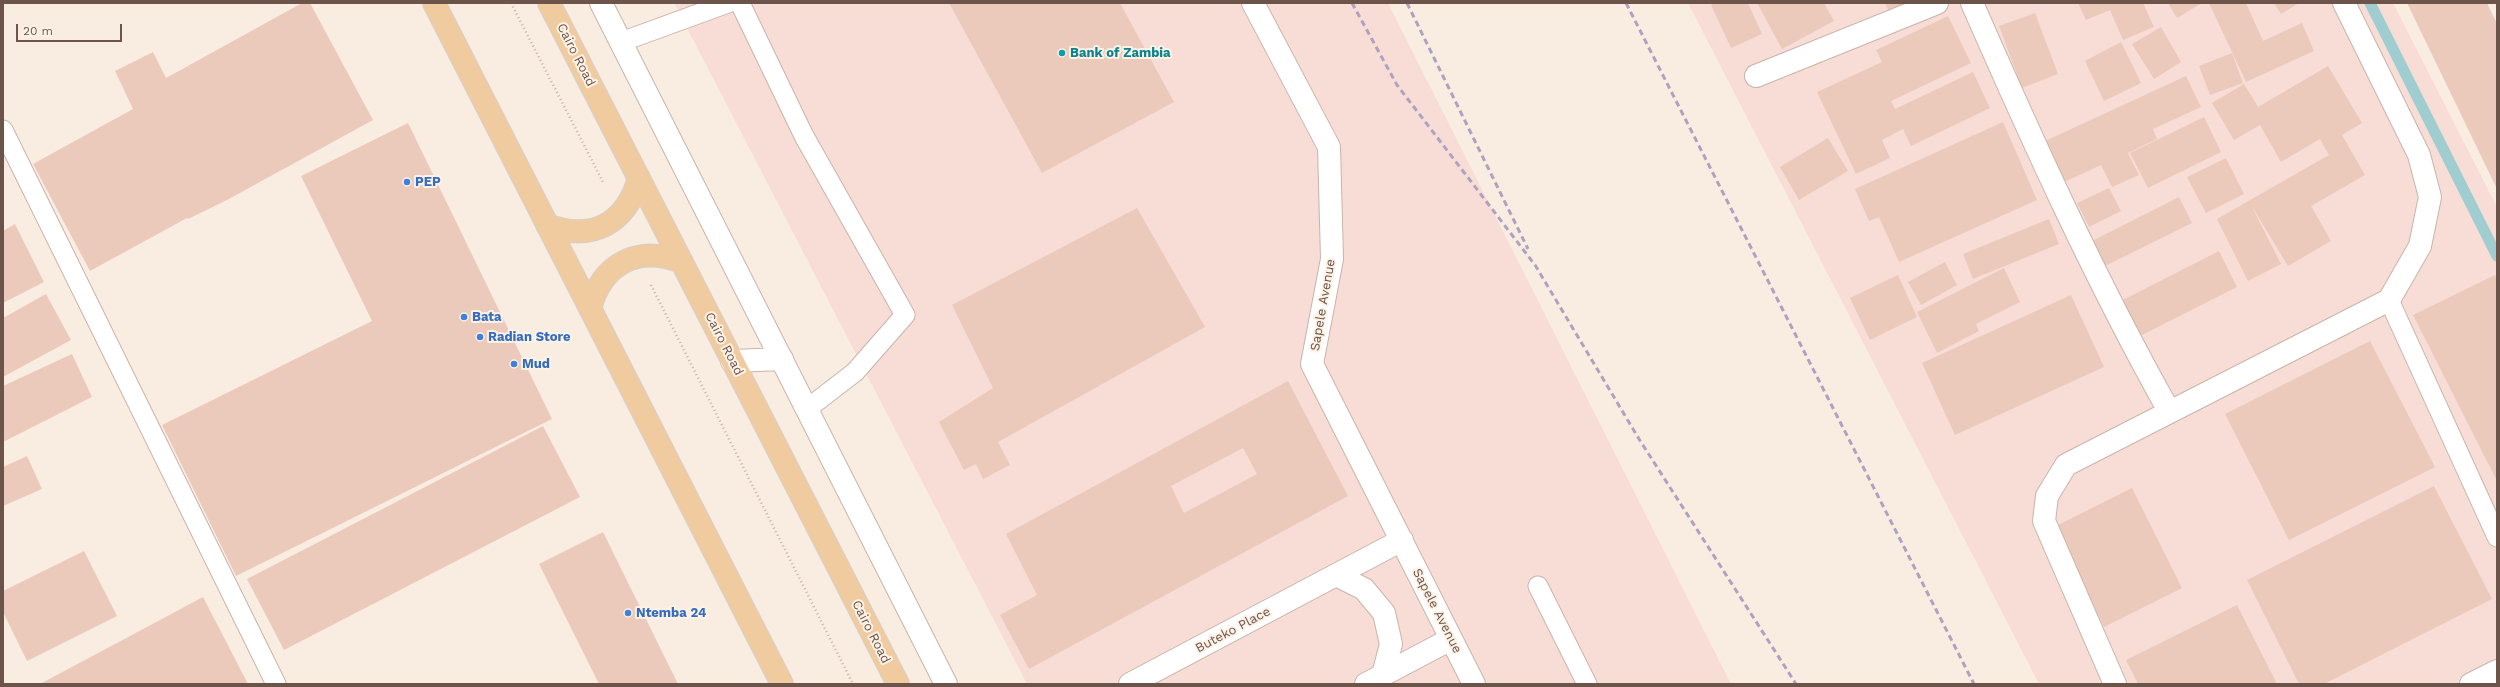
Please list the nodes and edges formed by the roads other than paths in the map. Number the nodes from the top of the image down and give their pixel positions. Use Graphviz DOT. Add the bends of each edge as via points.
graph roads {
  1 [pos="434,3"];
  2 [pos="550,3"];
  3 [pos="601,3"];
  4 [pos="728,3"];
  5 [pos="740,3"];
  6 [pos="1253,3"];
  7 [pos="1937,3"];
  8 [pos="1972,3"];
  9 [pos="2344,3"];
  10 [pos="621,42"];
  11 [pos="1756,76"];
  12 [pos="3,130"];
  13 [pos="639,178"];
  14 [pos="547,225"];
  15 [pos="682,262"];
  16 [pos="2389,300"];
  17 [pos="590,309"];
  18 [pos="782,359"];
  19 [pos="732,361"];
  20 [pos="807,409"];
  21 [pos="2169,411"];
  22 [pos="2497,537"];
  23 [pos="1402,540"];
  24 [pos="1336,575"];
  25 [pos="1538,586"];
  26 [pos="1452,639"];
  27 [pos="2497,672"];
  28 [pos="1375,680"];
  29 [pos="276,684"];
  30 [pos="782,684"];
  31 [pos="898,684"];
  32 [pos="946,684"];
  33 [pos="1130,684"];
  34 [pos="1474,684"];
  35 [pos="1587,684"];
  36 [pos="2116,684"];
  37 [pos="2471,684"];
  1 -- 14 [label="main road"];
  2 -- 13 [label="main road, Cairo Road"];
  3 -- 10 [label="street"];
  4 -- 10 [label="lane"];
  5 -- 20 [label="lane" via="804,136 905,315 855,372"];
  6 -- 23 [label="street, Sapele Avenue" via="1329,147 1332,259 1312,364"];
  7 -- 11 [label="street"];
  8 -- 21 [label="street" via="2046,173"];
  9 -- 16 [label="street" via="2419,155 2430,197 2420,246"];
  10 -- 18 [label="street"];
  12 -- 29 [label="lane"];
  13 -- 14 [label="main road" via="628,204 608,224 593,230 577,232"];
  13 -- 15 [label="main road, Cairo Road"];
  14 -- 17 [label="main road"];
  15 -- 17 [label="main road" via="654,255 626,260 613,268 602,280 594,294"];
  15 -- 19 [label="main road, Cairo Road"];
  16 -- 21 [label="street"];
  16 -- 22 [label="lane"];
  17 -- 30 [label="main road"];
  18 -- 19 [label="street"];
  18 -- 20 [label="street"];
  19 -- 31 [label="main road, Cairo Road"];
  20 -- 32 [label="street"];
  21 -- 36 [label="street" via="2066,465 2047,496 2044,521"];
  23 -- 24 [label="street, Buteko Place"];
  23 -- 26 [label="street, Sapele Avenue"];
  24 -- 28 [label="street" via="1364,589 1384,613 1391,644"];
  24 -- 33 [label="street, Buteko Place"];
  25 -- 35 [label="lane"];
  26 -- 28 [label="street"];
  26 -- 34 [label="street, Sapele Avenue"];
  27 -- 37 [label="street"];
}
